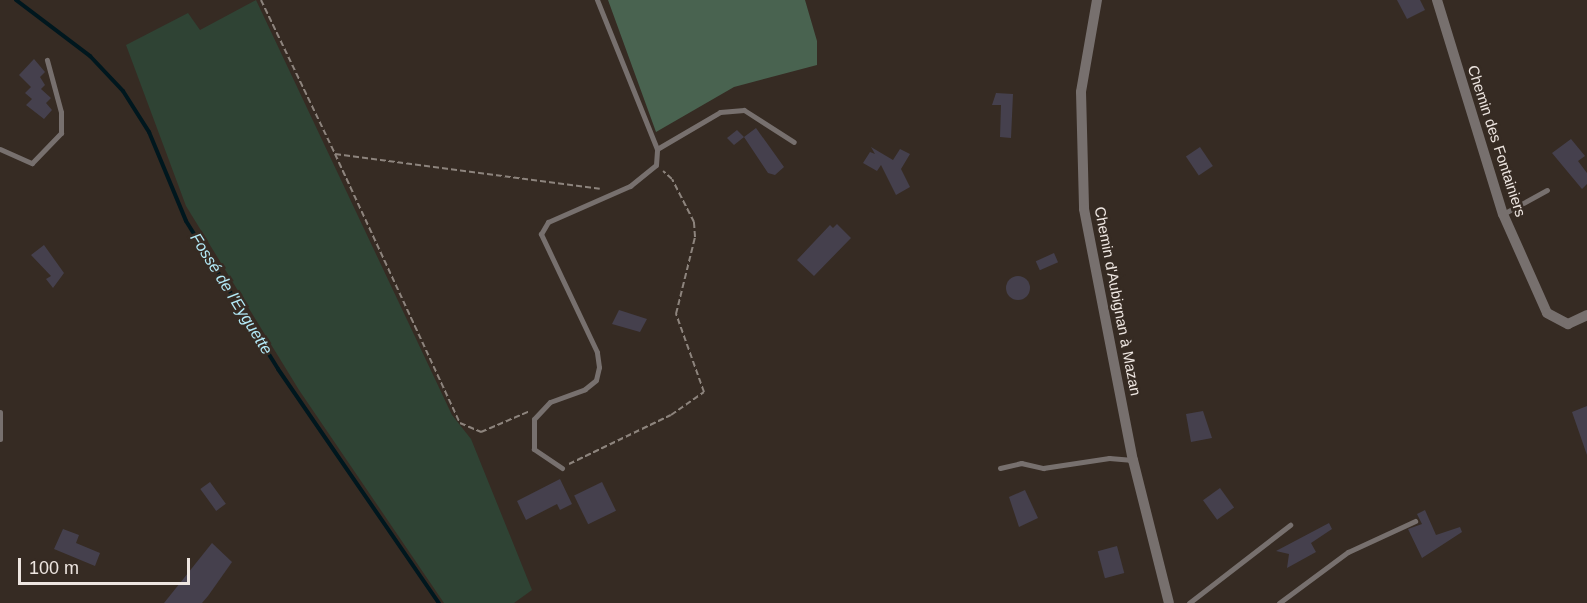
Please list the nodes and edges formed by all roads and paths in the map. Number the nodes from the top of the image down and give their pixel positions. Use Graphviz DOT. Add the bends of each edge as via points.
graph roads {
  1 [pos="261,0"];
  2 [pos="597,0"];
  3 [pos="1097,0"];
  4 [pos="1437,0"];
  5 [pos="47,60"];
  6 [pos="794,141"];
  7 [pos="657,148"];
  8 [pos="0,149"];
  9 [pos="335,154"];
  10 [pos="656,165"];
  11 [pos="1547,190"];
  12 [pos="618,192"];
  13 [pos="1503,214"];
  14 [pos="1587,315"];
  15 [pos="550,402"];
  16 [pos="0,412"];
  17 [pos="0,439"];
  18 [pos="1133,460"];
  19 [pos="562,468"];
  20 [pos="1000,468"];
  21 [pos="1415,521"];
  22 [pos="1290,525"];
  23 [pos="1169,603"];
  24 [pos="1189,603"];
  25 [pos="1279,603"];
  1 -- 9 [label="path"];
  2 -- 7 [label="lane"];
  3 -- 18 [label="street, Chemin d'Aubignan à Mazan" via="1081,92 1080,164 1090,253"];
  4 -- 13 [label="street, Chemin des Fontainiers"];
  5 -- 8 [label="lane" via="61,112 61,133 32,163"];
  6 -- 7 [label="lane" via="744,110 720,112"];
  7 -- 10 [label="lane"];
  9 -- 12 [label="path"];
  9 -- 15 [label="path" via="460,423 481,432"];
  10 -- 12 [label="lane"];
  10 -- 19 [label="path" via="672,178 694,222 695,237 676,314 704,392 671,415"];
  11 -- 13 [label="lane"];
  12 -- 15 [label="lane" via="548,222 541,234 597,352 599,367 596,380 585,389"];
  13 -- 14 [label="street, Chemin des Fontainiers" via="1547,313 1568,324"];
  15 -- 19 [label="lane" via="534,419 531,436 534,449"];
  16 -- 17 [label="lane"];
  18 -- 20 [label="lane" via="1109,458 1043,468 1021,463"];
  18 -- 23 [label="street, Chemin d'Aubignan à Mazan"];
  21 -- 25 [label="lane" via="1348,552"];
  22 -- 24 [label="lane"];
}
